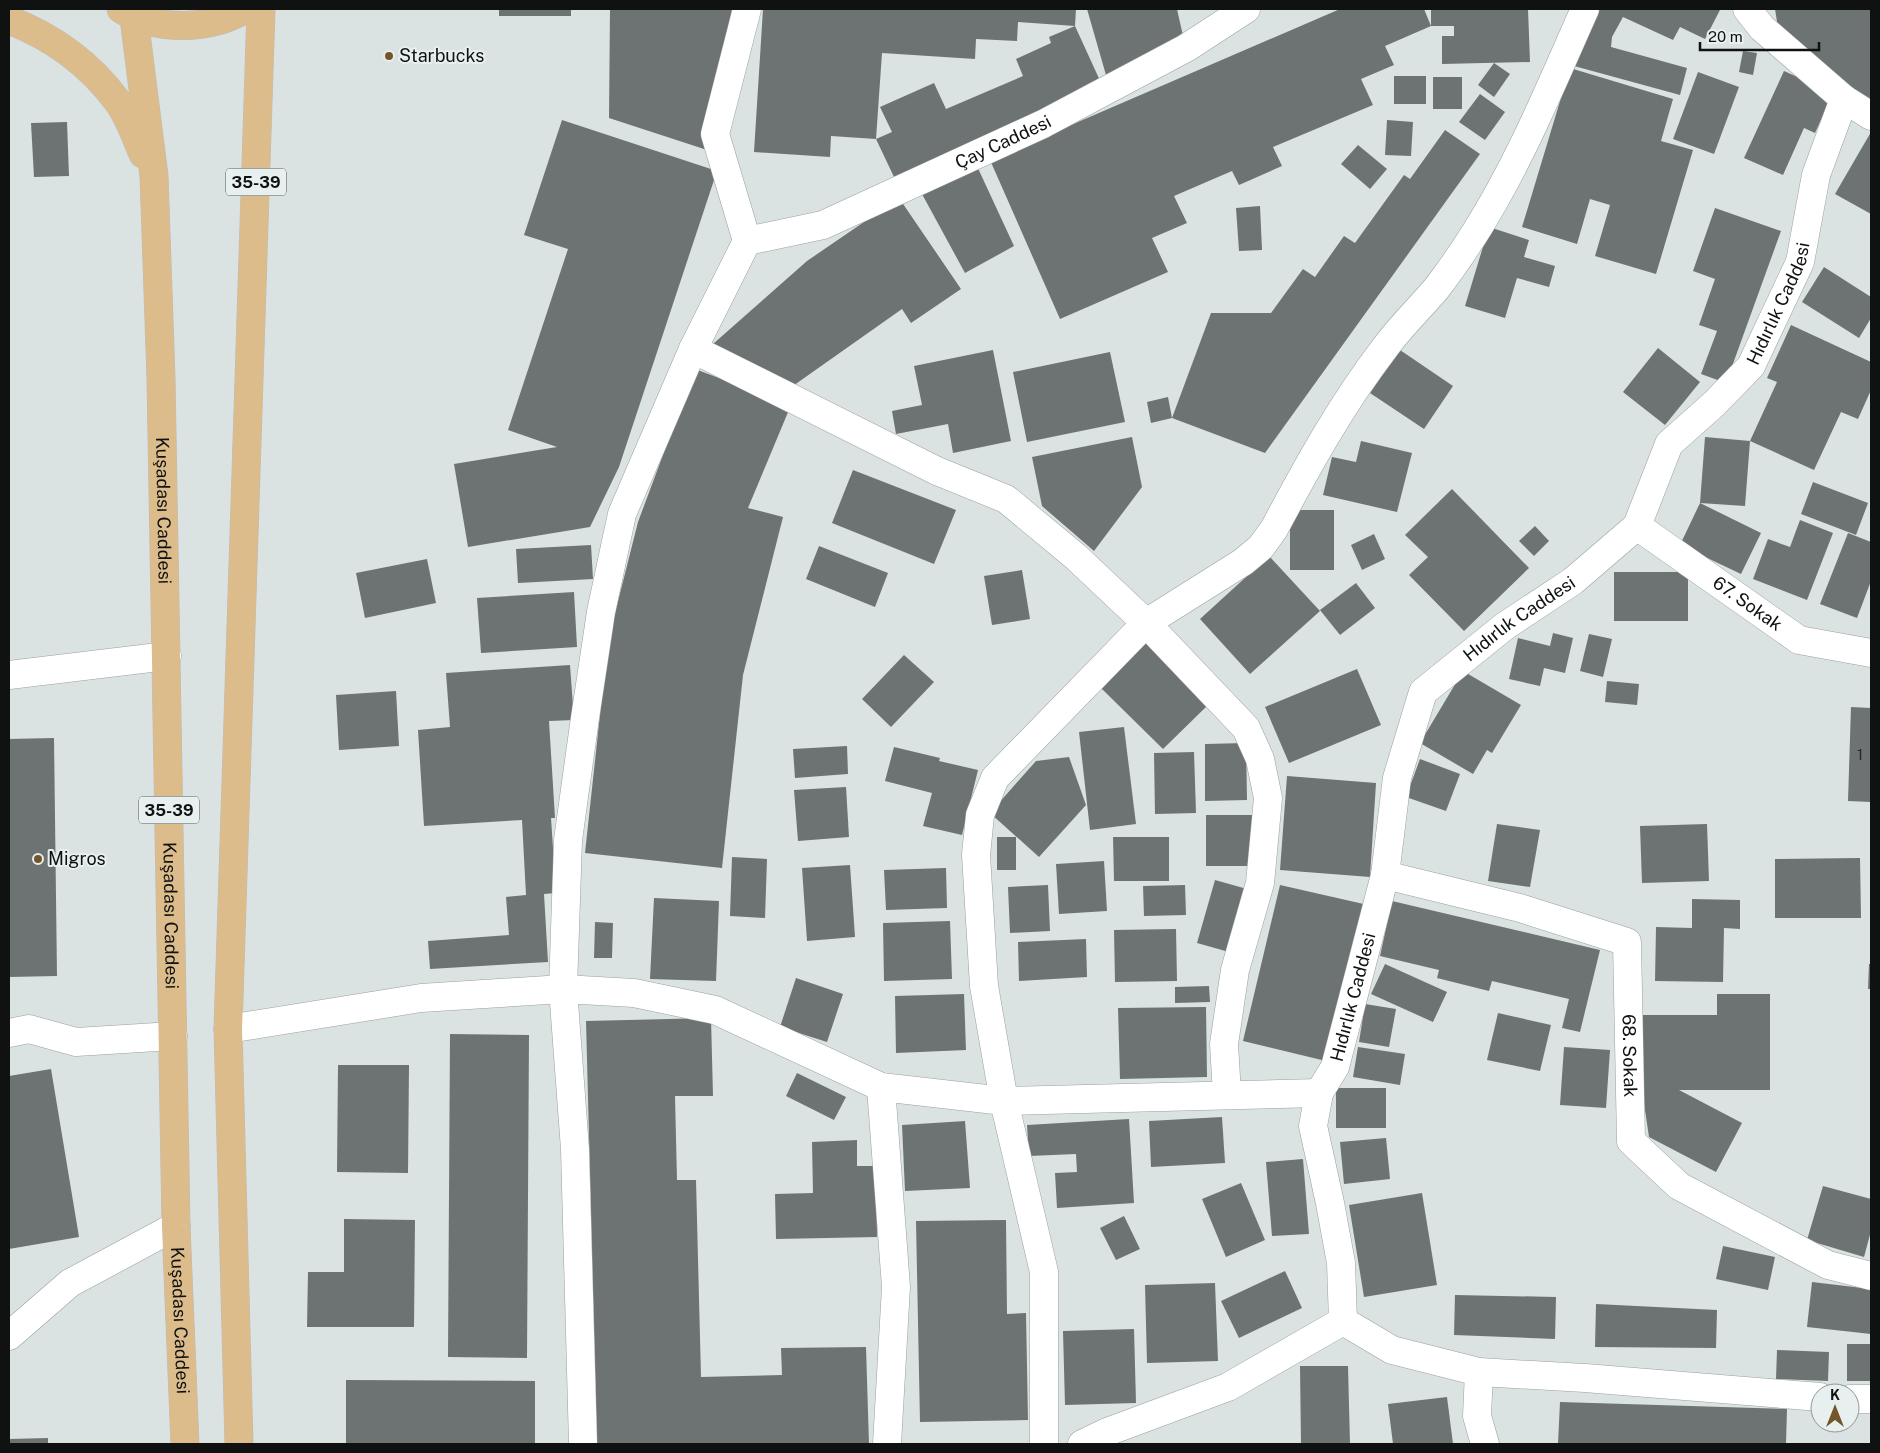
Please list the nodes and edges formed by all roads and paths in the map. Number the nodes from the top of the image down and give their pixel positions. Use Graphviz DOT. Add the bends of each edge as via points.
graph roads {
  1 [pos="245,9"];
  2 [pos="261,9"];
  3 [pos="747,9"];
  4 [pos="1246,9"];
  5 [pos="1585,9"];
  6 [pos="1747,9"];
  7 [pos="128,13"];
  8 [pos="9,20"];
  9 [pos="1844,99"];
  10 [pos="1871,116"];
  11 [pos="154,176"];
  12 [pos="747,241"];
  13 [pos="693,349"];
  14 [pos="1637,526"];
  15 [pos="1146,623"];
  16 [pos="1871,653"];
  17 [pos="167,656"];
  18 [pos="9,675"];
  19 [pos="1385,875"];
  20 [pos="563,989"];
  21 [pos="228,1029"];
  22 [pos="9,1033"];
  23 [pos="173,1036"];
  24 [pos="881,1087"];
  25 [pos="1319,1093"];
  26 [pos="1227,1094"];
  27 [pos="1004,1101"];
  28 [pos="176,1226"];
  29 [pos="1871,1276"];
  30 [pos="1343,1321"];
  31 [pos="9,1336"];
  32 [pos="1478,1372"];
  33 [pos="1810,1396"];
  34 [pos="185,1444"];
  35 [pos="239,1444"];
  36 [pos="583,1444"];
  37 [pos="887,1444"];
  38 [pos="1044,1444"];
  39 [pos="1082,1444"];
  40 [pos="1485,1444"];
  1 -- 7 [label="main road" via="210,23 182,26"];
  2 -- 21 [label="main road, 35-39"];
  3 -- 12 [label="street" via="715,134"];
  4 -- 12 [label="street, Çay Caddesi" via="1186,48 1043,124 823,225"];
  5 -- 15 [label="street" via="1520,154 1498,195 1436,288 1385,347 1356,387 1274,530 1243,562"];
  6 -- 9 [label="street" via="1762,28"];
  7 -- 11 [label="main road, 35-39"];
  8 -- 11 [label="main road" via="33,30 77,57 119,103"];
  9 -- 10 [label="street"];
  9 -- 14 [label="street, Hıdırlık Caddesi" via="1816,175 1800,262 1751,366 1669,444"];
  11 -- 17 [label="main road, Kuşadası Caddesi / 35-39"];
  12 -- 13 [label="street"];
  13 -- 15 [label="street" via="937,471 1006,499 1076,557"];
  13 -- 20 [label="street" via="622,514 604,602 568,840"];
  14 -- 16 [label="street, 67. Sokak" via="1799,640"];
  14 -- 19 [label="street, Hıdırlık Caddesi" via="1573,581 1506,626 1422,692 1397,778"];
  15 -- 26 [label="street" via="1246,728 1260,759 1268,798 1260,884 1235,970 1224,1044"];
  15 -- 27 [label="street" via="995,778 980,814 976,855 984,986"];
  17 -- 18 [label="street"];
  17 -- 23 [label="main road, Kuşadası Caddesi / 35-39"];
  19 -- 25 [label="street, Hıdırlık Caddesi" via="1336,1067"];
  19 -- 29 [label="street, 68. Sokak" via="1520,908 1627,942 1631,1141 1679,1186 1828,1265"];
  20 -- 21 [label="street" via="421,998"];
  20 -- 24 [label="street" via="634,993 715,1010"];
  20 -- 36 [label="street" via="575,1150"];
  21 -- 35 [label="main road, 35-39"];
  22 -- 23 [label="street" via="29,1029 76,1042"];
  23 -- 28 [label="main road, Kuşadası Caddesi / 35-39"];
  24 -- 27 [label="street"];
  24 -- 37 [label="street" via="896,1287"];
  25 -- 26 [label="street"];
  25 -- 30 [label="street, Hıdırlık Caddesi" via="1313,1126 1341,1263"];
  26 -- 27 [label="street"];
  27 -- 38 [label="street" via="1044,1272"];
  28 -- 31 [label="street" via="70,1284"];
  28 -- 34 [label="main road, Kuşadası Caddesi / 35-39"];
  30 -- 32 [label="street" via="1392,1350"];
  30 -- 39 [label="street" via="1228,1387"];
  32 -- 33 [label="street"];
  32 -- 40 [label="street" via="1477,1416"];
}
